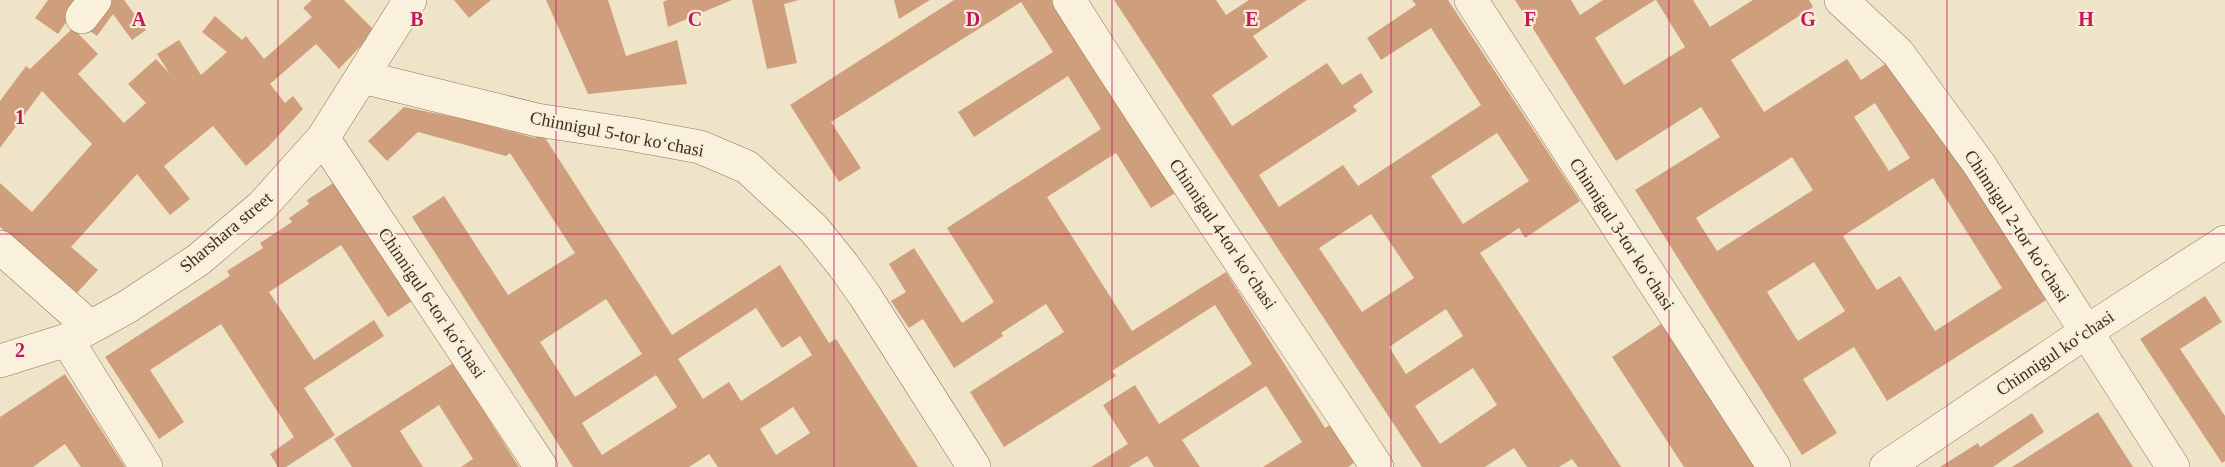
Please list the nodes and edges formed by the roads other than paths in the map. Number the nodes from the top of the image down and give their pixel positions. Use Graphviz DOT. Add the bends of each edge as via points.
graph roads {
  1 [pos="410,0"];
  2 [pos="1069,0"];
  3 [pos="1471,0"];
  4 [pos="1841,0"];
  5 [pos="362,77"];
  6 [pos="323,138"];
  7 [pos="2225,242"];
  8 [pos="0,247"];
  9 [pos="2086,332"];
  10 [pos="78,333"];
  11 [pos="0,361"];
  12 [pos="146,467"];
  13 [pos="541,467"];
  14 [pos="974,467"];
  15 [pos="1377,467"];
  16 [pos="1774,467"];
  17 [pos="1886,467"];
  18 [pos="2173,467"];
  1 -- 5 [label="street, Sharshara street"];
  2 -- 15 [label="street, Chinnigul 4-tor koʻchasi"];
  3 -- 16 [label="street, Chinnigul 3-tor koʻchasi"];
  4 -- 9 [label="street, Chinnigul 2-tor koʻchasi" via="1898,53 1979,164"];
  5 -- 6 [label="street, Sharshara street"];
  5 -- 14 [label="street, Chinnigul 5-tor koʻchasi" via="537,120 700,147 747,167 814,229 843,266"];
  6 -- 10 [label="street, Sharshara street" via="262,206 198,260 127,307"];
  6 -- 13 [label="street, Chinnigul 6-tor koʻchasi"];
  7 -- 9 [label="street, Chinnigul koʻchasi"];
  8 -- 10 [label="street"];
  9 -- 17 [label="street, Chinnigul koʻchasi"];
  9 -- 18 [label="street, Chinnigul 2-tor koʻchasi"];
  10 -- 11 [label="street, Sharshara street"];
  10 -- 12 [label="street"];
}
